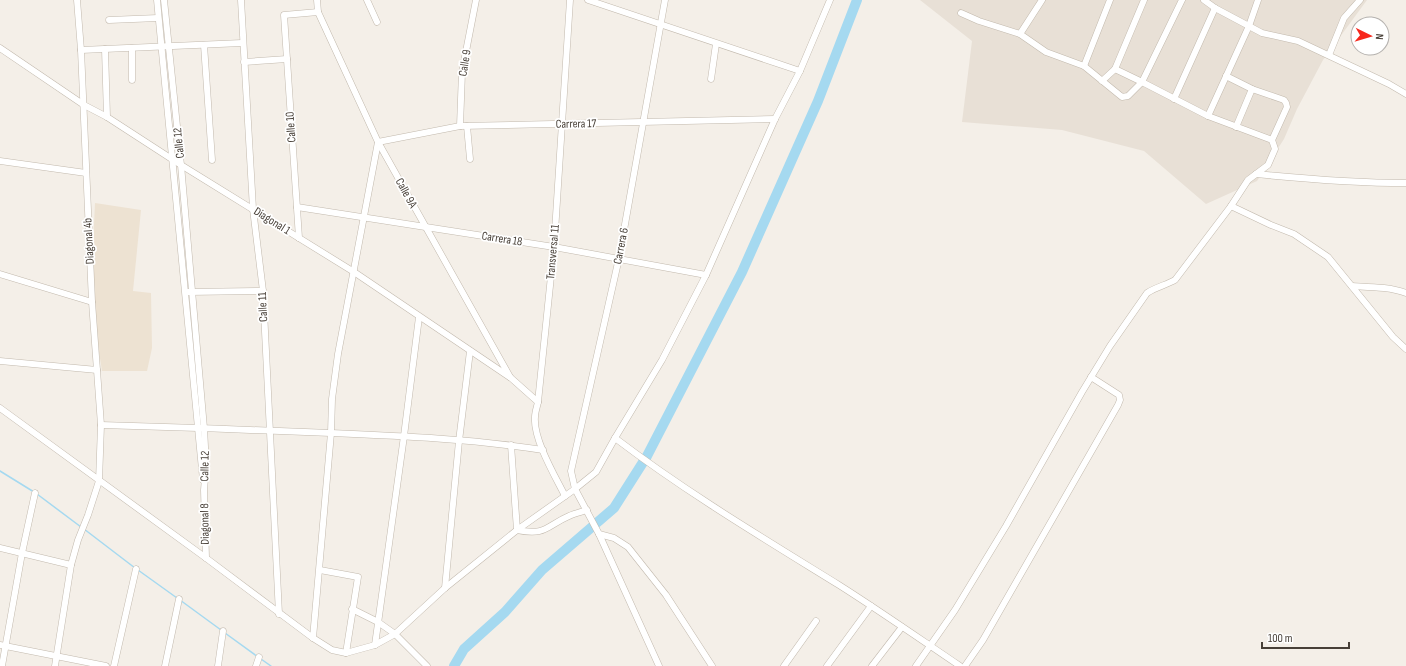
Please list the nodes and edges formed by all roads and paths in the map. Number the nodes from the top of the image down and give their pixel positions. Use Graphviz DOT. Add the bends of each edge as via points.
graph roads {
  1 [pos="77,0"];
  2 [pos="156,0"];
  3 [pos="164,0"];
  4 [pos="241,0"];
  5 [pos="317,0"];
  6 [pos="367,0"];
  7 [pos="476,0"];
  8 [pos="570,0"];
  9 [pos="588,0"];
  10 [pos="665,0"];
  11 [pos="830,0"];
  12 [pos="1042,0"];
  13 [pos="1110,0"];
  14 [pos="1144,0"];
  15 [pos="1182,0"];
  16 [pos="1204,0"];
  17 [pos="1258,0"];
  18 [pos="1360,0"];
  19 [pos="1215,8"];
  20 [pos="318,12"];
  21 [pos="961,13"];
  22 [pos="158,18"];
  23 [pos="109,20"];
  24 [pos="377,22"];
  25 [pos="661,25"];
  26 [pos="1249,26"];
  27 [pos="1020,34"];
  28 [pos="204,44"];
  29 [pos="242,44"];
  30 [pos="716,44"];
  31 [pos="169,46"];
  32 [pos="161,47"];
  33 [pos="0,48"];
  34 [pos="132,48"];
  35 [pos="105,49"];
  36 [pos="81,50"];
  37 [pos="1329,55"];
  38 [pos="287,59"];
  39 [pos="244,62"];
  40 [pos="1084,66"];
  41 [pos="1115,69"];
  42 [pos="800,71"];
  43 [pos="1226,76"];
  44 [pos="711,79"];
  45 [pos="132,80"];
  46 [pos="1102,81"];
  47 [pos="1142,82"];
  48 [pos="1252,89"];
  49 [pos="1406,94"];
  50 [pos="1174,99"];
  51 [pos="84,105"];
  52 [pos="1208,116"];
  53 [pos="107,117"];
  54 [pos="775,119"];
  55 [pos="644,122"];
  56 [pos="561,124"];
  57 [pos="460,126"];
  58 [pos="468,126"];
  59 [pos="1236,127"];
  60 [pos="1272,140"];
  61 [pos="378,142"];
  62 [pos="171,158"];
  63 [pos="470,159"];
  64 [pos="212,160"];
  65 [pos="0,161"];
  66 [pos="181,165"];
  67 [pos="86,173"];
  68 [pos="1256,174"];
  69 [pos="1406,183"];
  70 [pos="1231,206"];
  71 [pos="297,207"];
  72 [pos="253,209"];
  73 [pos="364,217"];
  74 [pos="425,227"];
  75 [pos="299,238"];
  76 [pos="554,247"];
  77 [pos="619,258"];
  78 [pos="354,272"];
  79 [pos="0,274"];
  80 [pos="706,275"];
  81 [pos="1352,286"];
  82 [pos="263,291"];
  83 [pos="184,292"];
  84 [pos="192,292"];
  85 [pos="1406,294"];
  86 [pos="92,302"];
  87 [pos="419,317"];
  88 [pos="1406,349"];
  89 [pos="470,351"];
  90 [pos="0,361"];
  91 [pos="97,370"];
  92 [pos="1091,377"];
  93 [pos="511,378"];
  94 [pos="538,402"];
  95 [pos="0,408"];
  96 [pos="101,425"];
  97 [pos="201,428"];
  98 [pos="270,430"];
  99 [pos="331,433"];
  100 [pos="404,436"];
  101 [pos="614,438"];
  102 [pos="459,441"];
  103 [pos="511,445"];
  104 [pos="543,450"];
  105 [pos="98,481"];
  106 [pos="575,489"];
  107 [pos="204,490"];
  108 [pos="35,493"];
  109 [pos="565,496"];
  110 [pos="587,510"];
  111 [pos="517,530"];
  112 [pos="599,534"];
  113 [pos="0,548"];
  114 [pos="22,553"];
  115 [pos="206,558"];
  116 [pos="71,565"];
  117 [pos="136,569"];
  118 [pos="320,570"];
  119 [pos="445,588"];
  120 [pos="179,599"];
  121 [pos="871,606"];
  122 [pos="352,609"];
  123 [pos="279,614"];
  124 [pos="816,621"];
  125 [pos="378,622"];
  126 [pos="902,627"];
  127 [pos="223,632"];
  128 [pos="395,634"];
  129 [pos="313,638"];
  130 [pos="3,645"];
  131 [pos="375,645"];
  132 [pos="931,646"];
  133 [pos="346,653"];
  134 [pos="56,656"];
  135 [pos="259,657"];
  136 [pos="2,666"];
  137 [pos="55,666"];
  138 [pos="106,666"];
  139 [pos="114,666"];
  140 [pos="165,666"];
  141 [pos="218,666"];
  142 [pos="256,666"];
  143 [pos="427,666"];
  144 [pos="659,666"];
  145 [pos="712,666"];
  146 [pos="784,666"];
  147 [pos="827,666"];
  148 [pos="872,666"];
  149 [pos="916,666"];
  150 [pos="960,666"];
  151 [pos="965,666"];
  1 -- 36 [label="street, Diagonal 4b"];
  2 -- 22 [label="street, Calle 12"];
  3 -- 31 [label="street, Calle 12"];
  4 -- 29 [label="street, Calle 11"];
  5 -- 20 [label="street, Calle 9A"];
  6 -- 24 [label="street"];
  7 -- 57 [label="street, Calle 9" via="462,72"];
  8 -- 56 [label="street, Transversal 11"];
  9 -- 25 [label="street"];
  10 -- 25 [label="street, Carrera 6"];
  11 -- 42 [label="street"];
  12 -- 27 [label="street"];
  13 -- 40 [label="street"];
  14 -- 41 [label="street"];
  15 -- 47 [label="street"];
  16 -- 19 [label="street"];
  17 -- 26 [label="street"];
  18 -- 37 [label="street" via="1344,18"];
  19 -- 26 [label="street"];
  19 -- 50 [label="street"];
  20 -- 38 [label="street, Calle 10" via="284,15"];
  20 -- 61 [label="street, Calle 9A"];
  21 -- 27 [label="street"];
  22 -- 23 [label="street"];
  22 -- 32 [label="street, Calle 12"];
  25 -- 30 [label="street"];
  25 -- 55 [label="street, Carrera 6"];
  26 -- 37 [label="street" via="1262,33 1298,41"];
  26 -- 43 [label="street"];
  27 -- 40 [label="street" via="1046,52"];
  28 -- 29 [label="street"];
  28 -- 31 [label="street"];
  28 -- 64 [label="street"];
  29 -- 39 [label="street, Calle 11"];
  30 -- 42 [label="street"];
  30 -- 44 [label="street"];
  31 -- 32 [label="street"];
  31 -- 66 [label="street, Calle 12"];
  32 -- 34 [label="street"];
  32 -- 62 [label="street, Calle 12"];
  33 -- 51 [label="street, Diagonal 1"];
  34 -- 35 [label="street"];
  34 -- 45 [label="street"];
  35 -- 36 [label="street"];
  35 -- 53 [label="street"];
  36 -- 51 [label="street, Diagonal 4b"];
  37 -- 49 [label="street"];
  38 -- 39 [label="street"];
  38 -- 71 [label="street, Calle 10"];
  39 -- 72 [label="street, Calle 11"];
  40 -- 46 [label="street"];
  41 -- 46 [label="street"];
  41 -- 47 [label="street"];
  42 -- 54 [label="street"];
  43 -- 48 [label="street"];
  43 -- 52 [label="street"];
  46 -- 47 [label="street" via="1122,98 1128,96"];
  47 -- 50 [label="street"];
  48 -- 59 [label="street"];
  48 -- 60 [label="street" via="1284,100 1286,103 1287,107"];
  50 -- 52 [label="street"];
  51 -- 53 [label="street, Diagonal 1"];
  51 -- 67 [label="street, Diagonal 4b"];
  52 -- 59 [label="street"];
  53 -- 62 [label="street, Diagonal 1"];
  54 -- 55 [label="street, Carrera 17"];
  54 -- 80 [label="street"];
  55 -- 56 [label="street, Carrera 17"];
  55 -- 77 [label="street, Carrera 6"];
  56 -- 58 [label="street, Carrera 17"];
  56 -- 76 [label="street, Transversal 11"];
  57 -- 58 [label="street, Carrera 17"];
  57 -- 61 [label="street, Carrera 17"];
  58 -- 63 [label="street"];
  59 -- 60 [label="street"];
  60 -- 68 [label="street" via="1275,149 1268,165"];
  61 -- 73 [label="street"];
  61 -- 74 [label="street, Calle 9A"];
  62 -- 66 [label="street, Diagonal 1"];
  62 -- 83 [label="street, Calle 12"];
  65 -- 67 [label="street"];
  66 -- 72 [label="street, Diagonal 1"];
  66 -- 84 [label="street, Calle 12"];
  67 -- 86 [label="street, Diagonal 4b"];
  68 -- 69 [label="street" via="1317,180"];
  68 -- 70 [label="street" via="1248,180"];
  70 -- 81 [label="street" via="1294,234 1328,257"];
  70 -- 92 [label="street" via="1175,280 1147,293"];
  71 -- 73 [label="street, Carrera 18"];
  71 -- 75 [label="street, Calle 10"];
  72 -- 75 [label="street, Diagonal 1"];
  72 -- 82 [label="street, Calle 11"];
  73 -- 74 [label="street, Carrera 18"];
  73 -- 78 [label="street"];
  74 -- 76 [label="street, Carrera 18"];
  74 -- 93 [label="street, Calle 9A"];
  75 -- 78 [label="street, Diagonal 1"];
  76 -- 77 [label="street, Carrera 18"];
  76 -- 94 [label="street, Transversal 11"];
  77 -- 80 [label="street, Carrera 18"];
  77 -- 106 [label="street, Carrera 6" via="571,471"];
  78 -- 87 [label="street, Diagonal 1"];
  78 -- 99 [label="street" via="338,354 332,399"];
  79 -- 86 [label="street"];
  80 -- 101 [label="street" via="662,360"];
  81 -- 85 [label="street" via="1376,287"];
  81 -- 88 [label="street" via="1393,337"];
  82 -- 84 [label="street"];
  82 -- 98 [label="street, Calle 11"];
  83 -- 84 [label="street"];
  83 -- 97 [label="street, Calle 12"];
  84 -- 97 [label="street, Calle 12"];
  86 -- 91 [label="street, Diagonal 4b"];
  87 -- 89 [label="street, Diagonal 1"];
  87 -- 100 [label="street"];
  89 -- 93 [label="street, Diagonal 1"];
  89 -- 102 [label="street"];
  90 -- 91 [label="street"];
  91 -- 96 [label="street, Diagonal 4b"];
  92 -- 132 [label="street" via="1006,526"];
  92 -- 151 [label="street" via="1119,395 1118,405 983,640"];
  93 -- 94 [label="street, Diagonal 1"];
  94 -- 104 [label="street, Transversal 11" via="534,418"];
  95 -- 105 [label="street"];
  96 -- 97 [label="street"];
  96 -- 105 [label="street, Diagonal 4b"];
  97 -- 98 [label="street"];
  97 -- 107 [label="street, Calle 12" via="206,466"];
  98 -- 99 [label="street"];
  98 -- 123 [label="street, Calle 11"];
  99 -- 100 [label="street"];
  99 -- 118 [label="street"];
  100 -- 102 [label="street"];
  100 -- 125 [label="street"];
  101 -- 106 [label="street" via="596,472"];
  101 -- 121 [label="street" via="666,476 756,535"];
  102 -- 103 [label="street"];
  102 -- 119 [label="street"];
  103 -- 104 [label="street"];
  103 -- 111 [label="street"];
  104 -- 109 [label="street, Transversal 11"];
  105 -- 115 [label="street"];
  105 -- 116 [label="street, Diagonal 4b"];
  106 -- 109 [label="street"];
  106 -- 110 [label="street, Carrera 6"];
  107 -- 115 [label="street, Diagonal 8"];
  108 -- 114 [label="street"];
  109 -- 111 [label="street"];
  110 -- 111 [label="street" via="569,516 546,530"];
  110 -- 112 [label="street, Carrera 6"];
  111 -- 119 [label="street"];
  112 -- 144 [label="street, Carrera 6"];
  112 -- 145 [label="street" via="614,538 628,547 666,596"];
  113 -- 114 [label="street"];
  114 -- 116 [label="street"];
  114 -- 130 [label="street"];
  115 -- 123 [label="street"];
  116 -- 134 [label="street, Diagonal 4b"];
  117 -- 139 [label="street"];
  118 -- 122 [label="street" via="358,577"];
  118 -- 129 [label="street"];
  119 -- 128 [label="street"];
  120 -- 140 [label="street"];
  121 -- 126 [label="street"];
  121 -- 147 [label="street"];
  122 -- 125 [label="street"];
  122 -- 133 [label="street"];
  123 -- 129 [label="street"];
  124 -- 146 [label="street"];
  125 -- 128 [label="street"];
  125 -- 131 [label="street"];
  126 -- 132 [label="street"];
  126 -- 148 [label="street"];
  127 -- 141 [label="street"];
  128 -- 131 [label="street"];
  128 -- 143 [label="street"];
  129 -- 133 [label="street" via="332,650"];
  130 -- 134 [label="street"];
  130 -- 136 [label="street"];
  131 -- 133 [label="street"];
  132 -- 149 [label="street"];
  132 -- 150 [label="street"];
  134 -- 137 [label="street, Diagonal 4b"];
  134 -- 138 [label="street"];
  135 -- 142 [label="street"];
}
